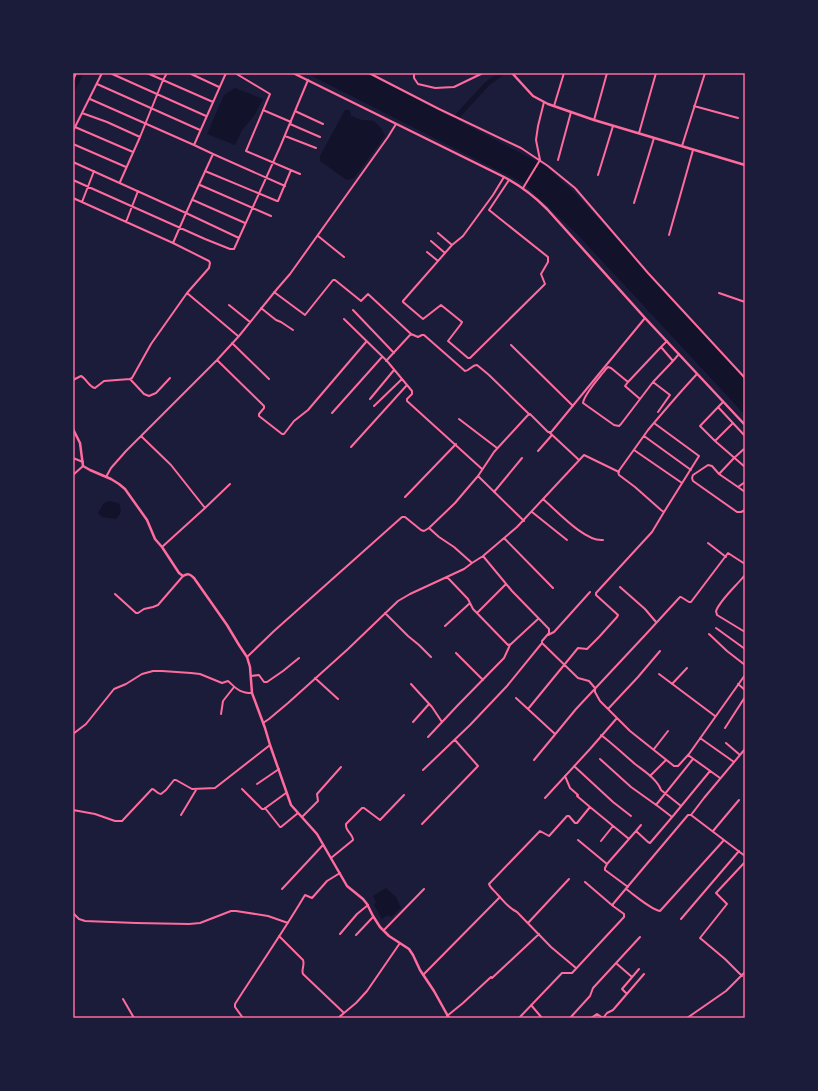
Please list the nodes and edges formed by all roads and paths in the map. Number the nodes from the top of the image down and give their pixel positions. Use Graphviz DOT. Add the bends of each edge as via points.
graph roads {
  1 [pos="76,73"];
  2 [pos="102,73"];
  3 [pos="110,73"];
  4 [pos="148,73"];
  5 [pos="167,73"];
  6 [pos="190,73"];
  7 [pos="225,73"];
  8 [pos="235,73"];
  9 [pos="293,73"];
  10 [pos="369,73"];
  11 [pos="414,73"];
  12 [pos="484,73"];
  13 [pos="512,73"];
  14 [pos="564,73"];
  15 [pos="607,73"];
  16 [pos="656,73"];
  17 [pos="705,73"];
  18 [pos="73,80"];
  19 [pos="163,80"];
  20 [pos="308,80"];
  21 [pos="97,84"];
  22 [pos="219,87"];
  23 [pos="157,95"];
  24 [pos="90,99"];
  25 [pos="213,102"];
  26 [pos="544,102"];
  27 [pos="554,106"];
  28 [pos="694,106"];
  29 [pos="151,109"];
  30 [pos="263,110"];
  31 [pos="295,111"];
  32 [pos="571,112"];
  33 [pos="82,113"];
  34 [pos="206,116"];
  35 [pos="738,118"];
  36 [pos="594,120"];
  37 [pos="145,123"];
  38 [pos="290,123"];
  39 [pos="323,124"];
  40 [pos="396,124"];
  41 [pos="612,125"];
  42 [pos="75,127"];
  43 [pos="73,131"];
  44 [pos="200,131"];
  45 [pos="639,133"];
  46 [pos="140,136"];
  47 [pos="284,136"];
  48 [pos="320,137"];
  49 [pos="654,138"];
  50 [pos="73,144"];
  51 [pos="194,145"];
  52 [pos="682,146"];
  53 [pos="316,148"];
  54 [pos="693,150"];
  55 [pos="133,152"];
  56 [pos="213,154"];
  57 [pos="558,160"];
  58 [pos="539,161"];
  59 [pos="73,162"];
  60 [pos="273,163"];
  61 [pos="745,164"];
  62 [pos="126,167"];
  63 [pos="291,170"];
  64 [pos="94,171"];
  65 [pos="206,171"];
  66 [pos="300,174"];
  67 [pos="598,175"];
  68 [pos="504,177"];
  69 [pos="266,178"];
  70 [pos="73,180"];
  71 [pos="509,180"];
  72 [pos="120,182"];
  73 [pos="200,185"];
  74 [pos="88,186"];
  75 [pos="284,186"];
  76 [pos="523,188"];
  77 [pos="138,191"];
  78 [pos="258,194"];
  79 [pos="73,198"];
  80 [pos="193,200"];
  81 [pos="82,202"];
  82 [pos="634,203"];
  83 [pos="133,206"];
  84 [pos="484,207"];
  85 [pos="252,208"];
  86 [pos="489,210"];
  87 [pos="186,213"];
  88 [pos="271,216"];
  89 [pos="126,222"];
  90 [pos="245,223"];
  91 [pos="179,227"];
  92 [pos="438,234"];
  93 [pos="669,235"];
  94 [pos="318,236"];
  95 [pos="239,238"];
  96 [pos="431,241"];
  97 [pos="173,243"];
  98 [pos="452,245"];
  99 [pos="427,252"];
  100 [pos="445,253"];
  101 [pos="344,257"];
  102 [pos="438,261"];
  103 [pos="274,292"];
  104 [pos="187,293"];
  105 [pos="719,293"];
  106 [pos="745,302"];
  107 [pos="229,305"];
  108 [pos="261,308"];
  109 [pos="353,310"];
  110 [pos="645,318"];
  111 [pos="344,319"];
  112 [pos="250,322"];
  113 [pos="293,330"];
  114 [pos="411,334"];
  115 [pos="239,336"];
  116 [pos="666,341"];
  117 [pos="366,342"];
  118 [pos="232,343"];
  119 [pos="511,345"];
  120 [pos="661,347"];
  121 [pos="394,353"];
  122 [pos="679,354"];
  123 [pos="382,357"];
  124 [pos="217,360"];
  125 [pos="386,361"];
  126 [pos="673,361"];
  127 [pos="394,370"];
  128 [pos="697,374"];
  129 [pos="170,378"];
  130 [pos="269,378"];
  131 [pos="745,378"];
  132 [pos="130,379"];
  133 [pos="402,379"];
  134 [pos="73,380"];
  135 [pos="628,382"];
  136 [pos="653,382"];
  137 [pos="407,385"];
  138 [pos="370,399"];
  139 [pos="640,399"];
  140 [pos="724,402"];
  141 [pos="374,406"];
  142 [pos="573,406"];
  143 [pos="718,407"];
  144 [pos="658,412"];
  145 [pos="332,413"];
  146 [pos="529,414"];
  147 [pos="459,419"];
  148 [pos="654,423"];
  149 [pos="733,423"];
  150 [pos="745,425"];
  151 [pos="73,430"];
  152 [pos="549,432"];
  153 [pos="552,435"];
  154 [pos="141,436"];
  155 [pos="644,436"];
  156 [pos="745,436"];
  157 [pos="715,441"];
  158 [pos="456,444"];
  159 [pos="351,447"];
  160 [pos="497,448"];
  161 [pos="745,448"];
  162 [pos="634,450"];
  163 [pos="538,451"];
  164 [pos="73,458"];
  165 [pos="522,458"];
  166 [pos="734,458"];
  167 [pos="579,460"];
  168 [pos="83,464"];
  169 [pos="745,467"];
  170 [pos="482,469"];
  171 [pos="691,470"];
  172 [pos="619,472"];
  173 [pos="719,474"];
  174 [pos="73,475"];
  175 [pos="478,476"];
  176 [pos="106,477"];
  177 [pos="745,482"];
  178 [pos="230,484"];
  179 [pos="682,484"];
  180 [pos="738,487"];
  181 [pos="494,492"];
  182 [pos="745,492"];
  183 [pos="405,497"];
  184 [pos="543,499"];
  185 [pos="205,508"];
  186 [pos="745,510"];
  187 [pos="532,512"];
  188 [pos="664,512"];
  189 [pos="524,521"];
  190 [pos="429,528"];
  191 [pos="504,538"];
  192 [pos="567,540"];
  193 [pos="603,540"];
  194 [pos="708,543"];
  195 [pos="162,547"];
  196 [pos="482,556"];
  197 [pos="726,556"];
  198 [pos="472,563"];
  199 [pos="745,564"];
  200 [pos="745,575"];
  201 [pos="183,576"];
  202 [pos="447,577"];
  203 [pos="506,584"];
  204 [pos="620,587"];
  205 [pos="553,588"];
  206 [pos="590,592"];
  207 [pos="115,594"];
  208 [pos="470,603"];
  209 [pos="477,612"];
  210 [pos="385,613"];
  211 [pos="538,619"];
  212 [pos="656,623"];
  213 [pos="445,626"];
  214 [pos="716,628"];
  215 [pos="745,632"];
  216 [pos="709,634"];
  217 [pos="546,636"];
  218 [pos="542,643"];
  219 [pos="511,644"];
  220 [pos="745,649"];
  221 [pos="660,651"];
  222 [pos="456,654"];
  223 [pos="247,657"];
  224 [pos="431,657"];
  225 [pos="299,658"];
  226 [pos="565,664"];
  227 [pos="745,665"];
  228 [pos="687,668"];
  229 [pos="659,674"];
  230 [pos="745,674"];
  231 [pos="250,676"];
  232 [pos="315,678"];
  233 [pos="483,680"];
  234 [pos="411,684"];
  235 [pos="672,684"];
  236 [pos="738,684"];
  237 [pos="234,687"];
  238 [pos="595,689"];
  239 [pos="745,690"];
  240 [pos="252,693"];
  241 [pos="745,697"];
  242 [pos="516,698"];
  243 [pos="338,699"];
  244 [pos="429,704"];
  245 [pos="528,709"];
  246 [pos="608,709"];
  247 [pos="221,714"];
  248 [pos="716,716"];
  249 [pos="617,718"];
  250 [pos="413,722"];
  251 [pos="442,722"];
  252 [pos="263,723"];
  253 [pos="725,728"];
  254 [pos="668,732"];
  255 [pos="73,734"];
  256 [pos="556,734"];
  257 [pos="601,735"];
  258 [pos="428,737"];
  259 [pos="700,738"];
  260 [pos="455,740"];
  261 [pos="726,743"];
  262 [pos="270,745"];
  263 [pos="654,749"];
  264 [pos="745,749"];
  265 [pos="688,755"];
  266 [pos="740,755"];
  267 [pos="600,759"];
  268 [pos="693,759"];
  269 [pos="534,760"];
  270 [pos="666,760"];
  271 [pos="734,762"];
  272 [pos="574,766"];
  273 [pos="341,767"];
  274 [pos="279,768"];
  275 [pos="423,770"];
  276 [pos="710,771"];
  277 [pos="565,776"];
  278 [pos="650,776"];
  279 [pos="720,778"];
  280 [pos="257,784"];
  281 [pos="242,789"];
  282 [pos="196,790"];
  283 [pos="287,793"];
  284 [pos="666,794"];
  285 [pos="404,795"];
  286 [pos="545,798"];
  287 [pos="739,800"];
  288 [pos="656,805"];
  289 [pos="681,806"];
  290 [pos="590,807"];
  291 [pos="265,808"];
  292 [pos="73,810"];
  293 [pos="298,813"];
  294 [pos="181,815"];
  295 [pos="691,815"];
  296 [pos="631,816"];
  297 [pos="302,818"];
  298 [pos="672,818"];
  299 [pos="422,824"];
  300 [pos="641,825"];
  301 [pos="613,826"];
  302 [pos="636,831"];
  303 [pos="713,831"];
  304 [pos="629,839"];
  305 [pos="578,840"];
  306 [pos="724,840"];
  307 [pos="601,841"];
  308 [pos="323,845"];
  309 [pos="739,851"];
  310 [pos="745,856"];
  311 [pos="331,858"];
  312 [pos="745,862"];
  313 [pos="607,864"];
  314 [pos="340,873"];
  315 [pos="569,879"];
  316 [pos="585,882"];
  317 [pos="282,888"];
  318 [pos="627,888"];
  319 [pos="424,889"];
  320 [pos="500,897"];
  321 [pos="368,905"];
  322 [pos="613,906"];
  323 [pos="73,913"];
  324 [pos="373,916"];
  325 [pos="681,919"];
  326 [pos="288,923"];
  327 [pos="528,923"];
  328 [pos="384,930"];
  329 [pos="340,934"];
  330 [pos="539,934"];
  331 [pos="356,935"];
  332 [pos="279,936"];
  333 [pos="640,938"];
  334 [pos="400,943"];
  335 [pos="616,964"];
  336 [pos="576,968"];
  337 [pos="639,969"];
  338 [pos="745,972"];
  339 [pos="644,974"];
  340 [pos="423,975"];
  341 [pos="742,976"];
  342 [pos="632,977"];
  343 [pos="627,994"];
  344 [pos="123,999"];
  345 [pos="531,1005"];
  346 [pos="344,1013"];
  347 [pos="448,1017"];
  348 [pos="134,1018"];
  349 [pos="243,1018"];
  350 [pos="338,1018"];
  351 [pos="519,1018"];
  352 [pos="542,1018"];
  353 [pos="570,1018"];
  354 [pos="591,1018"];
  355 [pos="603,1018"];
  356 [pos="689,1018"];
  1 -- 18 [label="street"];
  2 -- 21 [label="street"];
  3 -- 23 [label="street"];
  4 -- 19 [label="street"];
  5 -- 19 [label="street"];
  6 -- 22 [label="street"];
  7 -- 22 [label="street"];
  8 -- 30 [label="street" via="269,93"];
  9 -- 20 [label="street"];
  10 -- 58 [label="street" via="521,148"];
  11 -- 12 [label="street" via="418,84 435,88 454,86"];
  13 -- 26 [label="street" via="533,96"];
  14 -- 27 [label="street"];
  15 -- 36 [label="street"];
  16 -- 45 [label="street"];
  17 -- 28 [label="street"];
  19 -- 23 [label="street"];
  19 -- 25 [label="street"];
  20 -- 31 [label="street"];
  20 -- 40 [label="street"];
  21 -- 24 [label="street"];
  21 -- 29 [label="street"];
  22 -- 25 [label="street"];
  23 -- 29 [label="street"];
  23 -- 34 [label="street"];
  24 -- 33 [label="street"];
  24 -- 37 [label="street"];
  25 -- 34 [label="street"];
  26 -- 27 [label="street"];
  26 -- 58 [label="street" via="536,140"];
  27 -- 32 [label="street"];
  28 -- 35 [label="street"];
  28 -- 52 [label="street"];
  29 -- 37 [label="street"];
  29 -- 44 [label="street"];
  30 -- 38 [label="street"];
  30 -- 60 [label="street" via="246,151"];
  31 -- 38 [label="street"];
  31 -- 39 [label="street"];
  32 -- 36 [label="street"];
  32 -- 57 [label="street"];
  33 -- 42 [label="street"];
  33 -- 46 [label="street"];
  34 -- 44 [label="street"];
  36 -- 41 [label="street"];
  37 -- 46 [label="street"];
  37 -- 51 [label="street"];
  38 -- 47 [label="street"];
  38 -- 48 [label="street"];
  40 -- 68 [label="street"];
  40 -- 94 [label="street"];
  41 -- 45 [label="street"];
  41 -- 67 [label="street"];
  42 -- 43 [label="street"];
  42 -- 55 [label="street"];
  44 -- 51 [label="street"];
  45 -- 49 [label="street"];
  46 -- 55 [label="street"];
  47 -- 53 [label="street"];
  47 -- 60 [label="street"];
  49 -- 52 [label="street"];
  49 -- 82 [label="street"];
  50 -- 62 [label="street"];
  51 -- 56 [label="street"];
  52 -- 54 [label="street"];
  54 -- 61 [label="street"];
  54 -- 93 [label="street"];
  55 -- 62 [label="street"];
  56 -- 65 [label="street"];
  56 -- 69 [label="street"];
  58 -- 76 [label="street"];
  58 -- 131 [label="street" via="575,188 648,273"];
  59 -- 64 [label="street"];
  60 -- 63 [label="street"];
  60 -- 69 [label="street"];
  62 -- 72 [label="street"];
  63 -- 66 [label="street"];
  63 -- 75 [label="street"];
  64 -- 72 [label="street"];
  64 -- 74 [label="street"];
  65 -- 73 [label="street"];
  65 -- 78 [label="street"];
  68 -- 71 [label="street"];
  68 -- 84 [label="street"];
  69 -- 75 [label="street"];
  69 -- 78 [label="street"];
  70 -- 74 [label="street"];
  71 -- 76 [label="street"];
  71 -- 86 [label="street"];
  72 -- 77 [label="street"];
  73 -- 80 [label="street"];
  73 -- 85 [label="street"];
  74 -- 81 [label="street"];
  74 -- 83 [label="street"];
  75 -- 78 [label="street" via="278,201"];
  76 -- 110 [label="street" via="540,202"];
  77 -- 83 [label="street"];
  77 -- 87 [label="street"];
  78 -- 85 [label="street"];
  79 -- 81 [label="street"];
  80 -- 87 [label="street"];
  80 -- 90 [label="street"];
  81 -- 89 [label="street"];
  83 -- 89 [label="street"];
  83 -- 91 [label="street"];
  84 -- 86 [label="street"];
  84 -- 98 [label="street" via="462,238"];
  85 -- 88 [label="street"];
  85 -- 90 [label="street"];
  86 -- 102 [label="street" via="548,257 541,274 545,285 469,358 448,341 462,323 442,305 423,319 403,302"];
  87 -- 91 [label="street"];
  87 -- 95 [label="street"];
  89 -- 97 [label="street"];
  90 -- 95 [label="street"];
  91 -- 95 [label="street" via="232,249"];
  91 -- 97 [label="street"];
  92 -- 98 [label="street"];
  94 -- 101 [label="street"];
  94 -- 103 [label="street"];
  96 -- 100 [label="street"];
  97 -- 104 [label="street" via="210,263 209,268"];
  98 -- 100 [label="street"];
  99 -- 102 [label="street"];
  100 -- 102 [label="street"];
  103 -- 108 [label="street"];
  103 -- 114 [label="street" via="306,315 335,280 361,301 369,295"];
  104 -- 115 [label="street"];
  104 -- 132 [label="street"];
  105 -- 106 [label="street"];
  107 -- 112 [label="street"];
  108 -- 112 [label="street"];
  108 -- 113 [label="street"];
  109 -- 121 [label="street"];
  110 -- 116 [label="street"];
  110 -- 142 [label="street"];
  111 -- 117 [label="street"];
  112 -- 115 [label="street"];
  114 -- 121 [label="street"];
  114 -- 146 [label="street" via="418,338 424,335 464,371 477,365"];
  115 -- 118 [label="street"];
  116 -- 120 [label="street"];
  116 -- 122 [label="street"];
  117 -- 123 [label="street"];
  117 -- 124 [label="street" via="284,434 259,416 264,406"];
  118 -- 124 [label="street"];
  118 -- 130 [label="street"];
  119 -- 142 [label="street"];
  120 -- 126 [label="street"];
  120 -- 135 [label="street"];
  121 -- 125 [label="street"];
  122 -- 126 [label="street"];
  122 -- 128 [label="street"];
  123 -- 125 [label="street"];
  123 -- 145 [label="street"];
  124 -- 154 [label="street"];
  125 -- 127 [label="street"];
  126 -- 136 [label="street"];
  127 -- 133 [label="street"];
  127 -- 138 [label="street"];
  128 -- 140 [label="street"];
  128 -- 148 [label="street"];
  129 -- 132 [label="street" via="156,393 149,396"];
  132 -- 134 [label="street" via="104,381 95,388 82,376"];
  133 -- 137 [label="street"];
  133 -- 141 [label="street"];
  135 -- 139 [label="street" via="625,386"];
  135 -- 139 [label="street" via="608,368 583,399 583,403 618,426"];
  136 -- 139 [label="street"];
  136 -- 144 [label="street" via="670,395"];
  137 -- 158 [label="street" via="413,393 407,401"];
  137 -- 159 [label="street"];
  140 -- 143 [label="street"];
  140 -- 150 [label="street"];
  142 -- 152 [label="street" via="552,432"];
  143 -- 149 [label="street"];
  143 -- 157 [label="street" via="700,426"];
  146 -- 152 [label="street"];
  146 -- 160 [label="street"];
  147 -- 160 [label="street"];
  148 -- 155 [label="street"];
  148 -- 171 [label="street" via="700,456"];
  149 -- 156 [label="street"];
  149 -- 157 [label="street"];
  151 -- 168 [label="street" via="80,443"];
  152 -- 153 [label="street"];
  153 -- 163 [label="street"];
  153 -- 167 [label="street"];
  154 -- 176 [label="street" via="111,468"];
  154 -- 185 [label="street" via="171,465"];
  155 -- 162 [label="street"];
  155 -- 171 [label="street"];
  157 -- 166 [label="street"];
  158 -- 170 [label="street"];
  158 -- 183 [label="street"];
  160 -- 170 [label="street"];
  161 -- 166 [label="street"];
  162 -- 172 [label="street"];
  162 -- 179 [label="street"];
  164 -- 168 [label="street"];
  165 -- 181 [label="street"];
  166 -- 169 [label="street"];
  166 -- 173 [label="street"];
  167 -- 172 [label="street" via="585,455"];
  167 -- 184 [label="street"];
  168 -- 174 [label="street"];
  168 -- 176 [label="street"];
  170 -- 175 [label="street"];
  171 -- 179 [label="street"];
  172 -- 188 [label="street" via="619,475"];
  173 -- 180 [label="street"];
  173 -- 186 [label="street" via="708,465 692,478 737,512"];
  175 -- 181 [label="street"];
  175 -- 190 [label="street"];
  176 -- 195 [label="street" via="125,489"];
  177 -- 180 [label="street"];
  178 -- 185 [label="street"];
  179 -- 188 [label="street"];
  180 -- 182 [label="street"];
  181 -- 189 [label="street"];
  184 -- 187 [label="street"];
  184 -- 193 [label="street" via="581,533"];
  185 -- 195 [label="street"];
  187 -- 189 [label="street"];
  187 -- 192 [label="street"];
  188 -- 226 [label="street" via="652,532 596,593 618,615 617,617 587,649 578,648"];
  189 -- 191 [label="street"];
  190 -- 198 [label="street"];
  190 -- 223 [label="street" via="421,530 402,517"];
  191 -- 196 [label="street"];
  191 -- 205 [label="street"];
  194 -- 197 [label="street"];
  195 -- 201 [label="street"];
  196 -- 198 [label="street"];
  196 -- 203 [label="street"];
  197 -- 199 [label="street" via="728,553"];
  197 -- 212 [label="street" via="691,602 680,596"];
  198 -- 202 [label="street"];
  200 -- 215 [label="street" via="716,611 718,615"];
  201 -- 207 [label="street" via="158,605 138,613"];
  201 -- 223 [label="street" via="189,574 194,578"];
  202 -- 208 [label="street"];
  202 -- 210 [label="street" via="404,597"];
  203 -- 209 [label="street"];
  203 -- 211 [label="street"];
  204 -- 212 [label="street"];
  206 -- 217 [label="street" via="554,632"];
  208 -- 209 [label="street"];
  208 -- 213 [label="street"];
  209 -- 219 [label="street" via="507,645"];
  210 -- 224 [label="street"];
  210 -- 232 [label="street"];
  211 -- 217 [label="street" via="549,629"];
  211 -- 219 [label="street"];
  212 -- 238 [label="street"];
  214 -- 220 [label="street"];
  216 -- 227 [label="street"];
  217 -- 218 [label="street"];
  218 -- 226 [label="street"];
  218 -- 260 [label="street" via="507,686"];
  219 -- 233 [label="street" via="505,657"];
  221 -- 246 [label="street"];
  222 -- 233 [label="street"];
  223 -- 231 [label="street"];
  225 -- 231 [label="street" via="267,682 258,674"];
  226 -- 238 [label="street" via="578,678 589,681"];
  226 -- 245 [label="street"];
  228 -- 235 [label="street"];
  229 -- 235 [label="street"];
  230 -- 236 [label="street"];
  231 -- 240 [label="street"];
  232 -- 243 [label="street"];
  232 -- 252 [label="street"];
  233 -- 251 [label="street"];
  234 -- 244 [label="street"];
  235 -- 248 [label="street"];
  236 -- 239 [label="street"];
  236 -- 248 [label="street"];
  237 -- 240 [label="street" via="243,693"];
  237 -- 247 [label="street" via="223,701"];
  237 -- 255 [label="street" via="228,681 222,683 200,674 153,671 142,674 114,689 86,724"];
  238 -- 246 [label="street" via="600,701"];
  238 -- 256 [label="street"];
  240 -- 252 [label="street"];
  241 -- 253 [label="street"];
  242 -- 245 [label="street"];
  244 -- 250 [label="street"];
  244 -- 251 [label="street"];
  245 -- 256 [label="street"];
  246 -- 249 [label="street"];
  248 -- 259 [label="street"];
  249 -- 257 [label="street"];
  249 -- 263 [label="street"];
  251 -- 258 [label="street"];
  252 -- 262 [label="street"];
  254 -- 263 [label="street"];
  256 -- 269 [label="street"];
  257 -- 272 [label="street"];
  257 -- 278 [label="street"];
  259 -- 265 [label="street"];
  259 -- 271 [label="street"];
  260 -- 275 [label="street"];
  260 -- 299 [label="street" via="478,766"];
  261 -- 266 [label="street"];
  262 -- 274 [label="street"];
  262 -- 282 [label="street" via="220,786"];
  263 -- 270 [label="street"];
  264 -- 266 [label="street"];
  265 -- 268 [label="street"];
  265 -- 270 [label="street" via="677,767"];
  266 -- 271 [label="street"];
  267 -- 288 [label="street"];
  268 -- 276 [label="street"];
  268 -- 284 [label="street"];
  270 -- 278 [label="street"];
  271 -- 279 [label="street"];
  272 -- 277 [label="street"];
  272 -- 296 [label="street"];
  273 -- 297 [label="street" via="317,794 318,800"];
  274 -- 280 [label="street"];
  274 -- 283 [label="street"];
  276 -- 279 [label="street"];
  276 -- 289 [label="street"];
  277 -- 286 [label="street"];
  277 -- 290 [label="street" via="570,788"];
  278 -- 284 [label="street"];
  279 -- 295 [label="street"];
  281 -- 291 [label="street" via="260,809"];
  282 -- 292 [label="street" via="174,780 161,794 152,790 119,821"];
  282 -- 294 [label="street"];
  283 -- 291 [label="street"];
  283 -- 293 [label="street"];
  284 -- 288 [label="street"];
  284 -- 289 [label="street"];
  285 -- 311 [label="street" via="380,820 362,808 346,824 353,840"];
  287 -- 303 [label="street"];
  288 -- 298 [label="street"];
  289 -- 298 [label="street"];
  290 -- 301 [label="street"];
  290 -- 320 [label="street" via="578,823 568,816 549,836 542,831 539,832 489,883 488,885"];
  291 -- 293 [label="street" via="280,827"];
  293 -- 297 [label="street"];
  295 -- 303 [label="street"];
  295 -- 318 [label="street" via="688,814"];
  297 -- 308 [label="street" via="317,834"];
  298 -- 302 [label="street" via="650,843"];
  300 -- 302 [label="street"];
  301 -- 304 [label="street"];
  301 -- 307 [label="street"];
  302 -- 304 [label="street"];
  303 -- 306 [label="street"];
  304 -- 313 [label="street"];
  305 -- 313 [label="street"];
  306 -- 309 [label="street"];
  306 -- 318 [label="street" via="660,911 652,908"];
  308 -- 311 [label="street"];
  308 -- 317 [label="street"];
  309 -- 310 [label="street"];
  309 -- 325 [label="street"];
  311 -- 314 [label="street"];
  312 -- 341 [label="street" via="716,893 727,904 700,938"];
  313 -- 318 [label="street" via="606,870"];
  314 -- 321 [label="street" via="347,886"];
  314 -- 326 [label="street" via="327,881 313,898 305,895"];
  315 -- 327 [label="street"];
  316 -- 322 [label="street"];
  318 -- 322 [label="street"];
  319 -- 328 [label="street"];
  320 -- 327 [label="street"];
  320 -- 340 [label="street"];
  321 -- 324 [label="street"];
  321 -- 329 [label="street"];
  322 -- 336 [label="street" via="624,914 624,917"];
  323 -- 326 [label="street" via="79,920 85,921 189,924 236,911 268,916"];
  324 -- 328 [label="street"];
  324 -- 331 [label="street"];
  326 -- 332 [label="street"];
  327 -- 330 [label="street"];
  328 -- 334 [label="street"];
  330 -- 336 [label="street"];
  330 -- 347 [label="street"];
  332 -- 346 [label="street" via="303,960 303,974"];
  332 -- 349 [label="street" via="235,1004"];
  333 -- 335 [label="street"];
  334 -- 340 [label="street" via="413,955"];
  334 -- 346 [label="street" via="368,991"];
  335 -- 342 [label="street"];
  335 -- 353 [label="street"];
  336 -- 345 [label="street" via="572,973 562,973"];
  337 -- 342 [label="street"];
  338 -- 341 [label="street"];
  339 -- 343 [label="street"];
  340 -- 347 [label="street"];
  341 -- 356 [label="street"];
  342 -- 343 [label="street" via="622,989"];
  343 -- 355 [label="street"];
  344 -- 348 [label="street"];
  345 -- 351 [label="street"];
  345 -- 352 [label="street"];
  346 -- 350 [label="street"];
  354 -- 355 [label="street" via="597,1014"];
}
